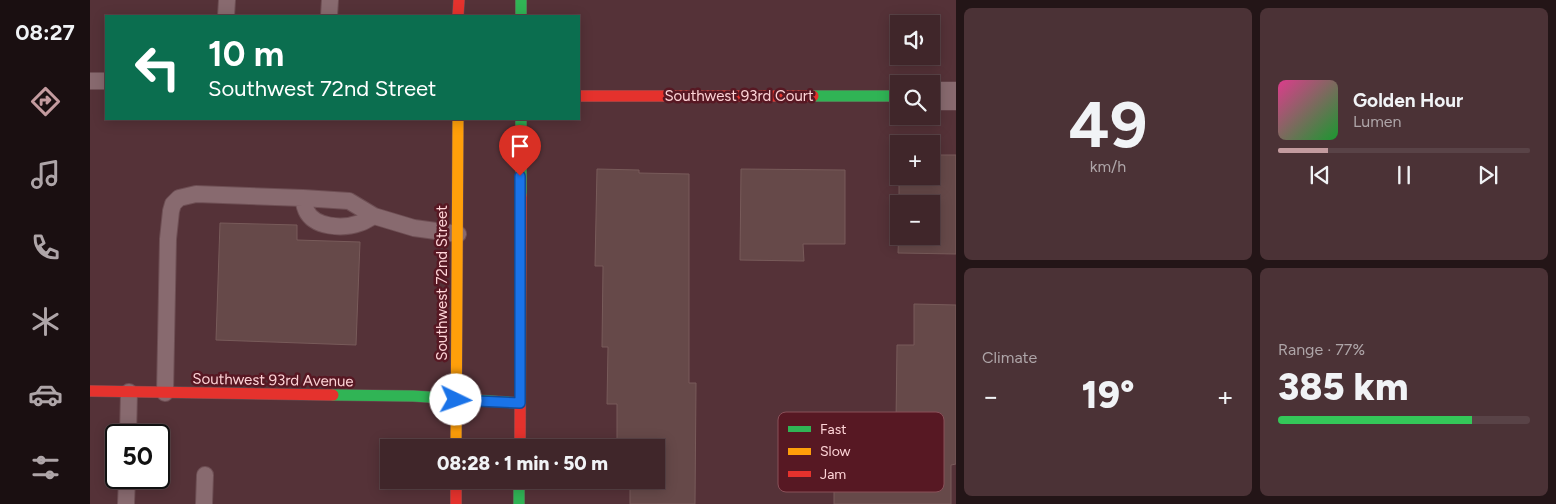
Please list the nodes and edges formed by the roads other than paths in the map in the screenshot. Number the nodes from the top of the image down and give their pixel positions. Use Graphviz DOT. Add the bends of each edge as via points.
graph roads {
  1 [pos="226,0"];
  2 [pos="330,0"];
  3 [pos="458,0"];
  4 [pos="522,0"];
  5 [pos="226,15"];
  6 [pos="329,15"];
  7 [pos="458,15"];
  8 [pos="521,15"];
  9 [pos="90,81"];
  10 [pos="105,81"];
  11 [pos="580,96"];
  12 [pos="890,96"];
  13 [pos="940,96"];
  14 [pos="956,96"];
  15 [pos="458,120"];
  16 [pos="521,120"];
  17 [pos="303,198"];
  18 [pos="374,216"];
  19 [pos="458,234"];
  20 [pos="90,391"];
  21 [pos="129,392"];
  22 [pos="165,394"];
  23 [pos="456,400"];
  24 [pos="520,403"];
  25 [pos="128,424"];
  26 [pos="456,439"];
  27 [pos="520,439"];
  28 [pos="205,475"];
  29 [pos="127,489"];
  30 [pos="456,489"];
  31 [pos="520,489"];
  32 [pos="126,504"];
  33 [pos="204,504"];
  34 [pos="456,504"];
  35 [pos="519,504"];
  1 -- 5 [label="lane"];
  2 -- 6 [label="lane"];
  3 -- 7 [label="main road"];
  4 -- 8 [label="main road"];
  9 -- 10 [label="lane"];
  11 -- 12 [label="main road, Southwest 93rd Court"];
  13 -- 14 [label="street"];
  15 -- 19 [label="main road, Southwest 72nd Street"];
  16 -- 24 [label="main road"];
  17 -- 18 [label="lane" via="349,201"];
  17 -- 18 [label="lane" via="306,210 322,224 359,223"];
  17 -- 22 [label="lane" via="196,194 179,198 173,204 168,239"];
  18 -- 19 [label="lane" via="414,228"];
  19 -- 23 [label="main road, Southwest 72nd Street"];
  20 -- 21 [label="main road, Southwest 93rd Avenue"];
  21 -- 22 [label="main road, Southwest 93rd Avenue"];
  21 -- 25 [label="lane"];
  22 -- 23 [label="main road, Southwest 93rd Avenue" via="413,396"];
  23 -- 24 [label="main road, Southwest 93rd Avenue"];
  23 -- 26 [label="main road, Southwest 72nd Street"];
  24 -- 27 [label="main road"];
  28 -- 33 [label="lane"];
  29 -- 32 [label="lane"];
  30 -- 34 [label="main road"];
  31 -- 35 [label="main road"];
}
